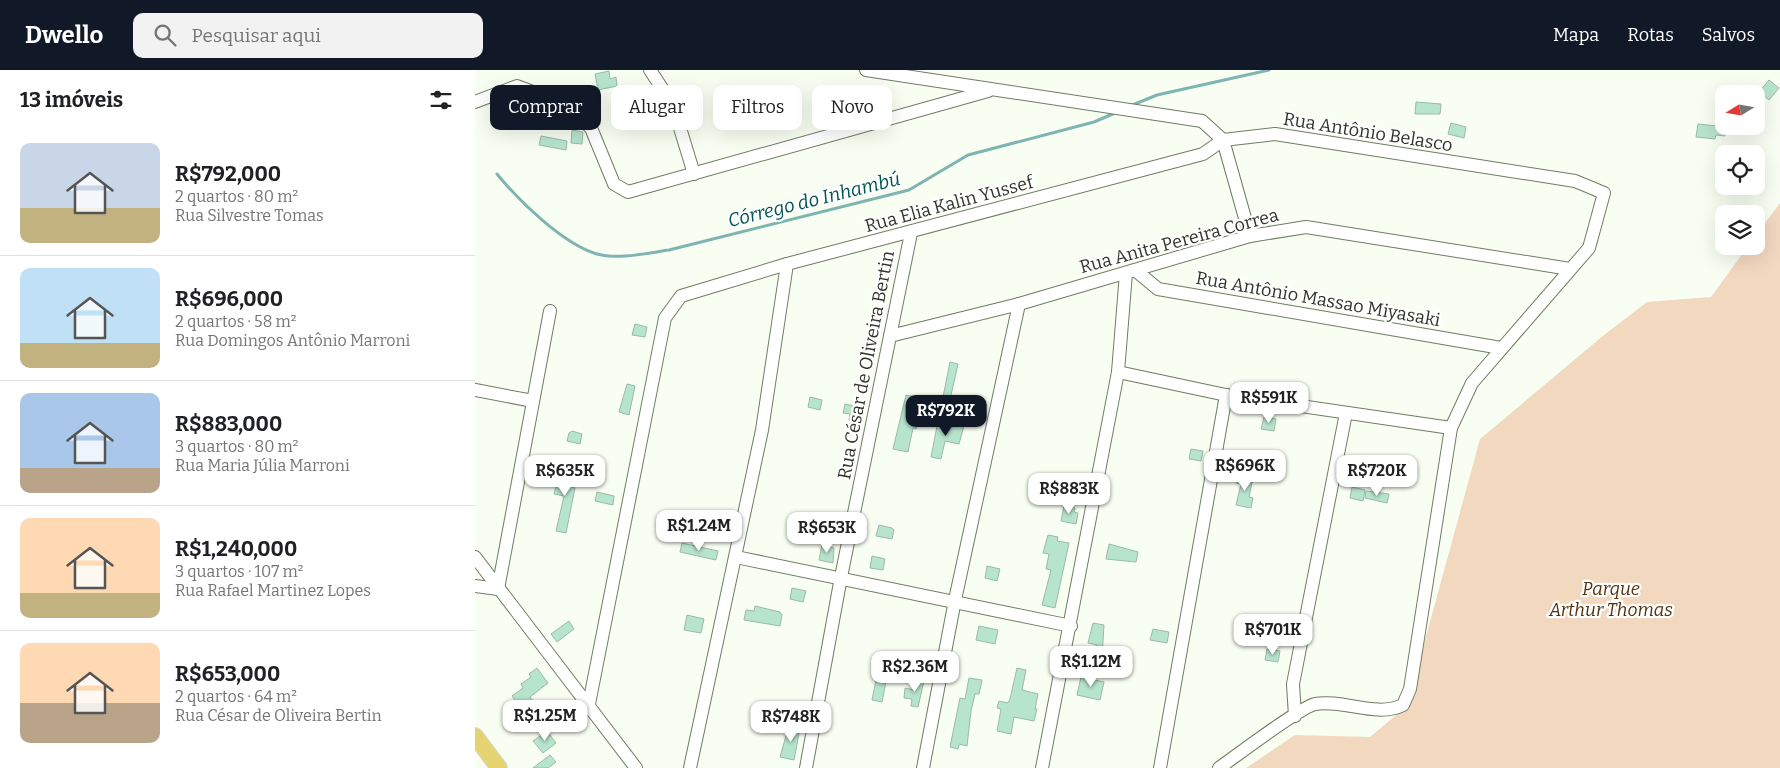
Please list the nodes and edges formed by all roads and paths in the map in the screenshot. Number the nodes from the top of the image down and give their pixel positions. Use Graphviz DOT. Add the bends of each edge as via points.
graph roads {
  1 [pos="650,70"];
  2 [pos="866,70"];
  3 [pos="995,90"];
  4 [pos="475,102"];
  5 [pos="1223,140"];
  6 [pos="695,174"];
  7 [pos="911,233"];
  8 [pos="1250,236"];
  9 [pos="787,264"];
  10 [pos="1569,269"];
  11 [pos="1131,271"];
  12 [pos="1019,304"];
  13 [pos="550,311"];
  14 [pos="890,336"];
  15 [pos="1501,348"];
  16 [pos="1118,372"];
  17 [pos="475,390"];
  18 [pos="1226,395"];
  19 [pos="533,401"];
  20 [pos="1346,413"];
  21 [pos="1451,428"];
  22 [pos="475,557"];
  23 [pos="736,557"];
  24 [pos="841,578"];
  25 [pos="475,586"];
  26 [pos="498,590"];
  27 [pos="955,600"];
  28 [pos="1071,626"];
  29 [pos="588,709"];
  30 [pos="1295,716"];
  31 [pos="475,736"];
  32 [pos="499,768"];
  33 [pos="635,768"];
  34 [pos="690,768"];
  35 [pos="806,768"];
  36 [pos="923,768"];
  37 [pos="1042,768"];
  38 [pos="1160,768"];
  39 [pos="1219,768"];
  1 -- 6 [label="street" via="673,106"];
  2 -- 3 [label="street"];
  3 -- 5 [label="street" via="1202,121"];
  3 -- 6 [label="street"];
  4 -- 6 [label="street" via="517,86 560,102 591,128 614,184 628,192"];
  5 -- 7 [label="street, Rua Elia Kalin Yussef" via="1203,154"];
  5 -- 8 [label="street"];
  5 -- 10 [label="street, Rua Antônio Belasco" via="1275,134 1575,181 1603,193 1589,248"];
  7 -- 9 [label="street, Rua Elia Kalin Yussef"];
  7 -- 14 [label="street, Rua César de Oliveira Bertin"];
  8 -- 10 [label="street, Rua Anita Pereira Correa" via="1307,226"];
  8 -- 11 [label="street, Rua Anita Pereira Correa"];
  9 -- 23 [label="street" via="763,430"];
  9 -- 29 [label="street, Rua Elia Kalin Yussef" via="681,296 665,318"];
  10 -- 15 [label="street"];
  11 -- 12 [label="street, Rua Anita Pereira Correa"];
  11 -- 15 [label="street, Rua Antônio Massao Miyasaki" via="1158,289"];
  11 -- 16 [label="street"];
  12 -- 14 [label="street, Rua Anita Pereira Correa"];
  12 -- 27 [label="street"];
  13 -- 19 [label="street"];
  14 -- 24 [label="street, Rua César de Oliveira Bertin"];
  15 -- 21 [label="street" via="1472,383"];
  16 -- 18 [label="street"];
  16 -- 28 [label="street"];
  17 -- 19 [label="street"];
  18 -- 20 [label="street"];
  18 -- 38 [label="street"];
  19 -- 26 [label="street"];
  20 -- 21 [label="street"];
  20 -- 30 [label="street" via="1293,684"];
  21 -- 30 [label="street" via="1410,688 1403,705 1387,710 1317,704"];
  22 -- 26 [label="street"];
  23 -- 24 [label="street"];
  23 -- 34 [label="street"];
  24 -- 27 [label="street"];
  24 -- 35 [label="street, Rua César de Oliveira Bertin"];
  25 -- 26 [label="street"];
  26 -- 29 [label="street"];
  27 -- 28 [label="street"];
  27 -- 36 [label="street"];
  28 -- 37 [label="street"];
  29 -- 33 [label="street"];
  30 -- 39 [label="street"];
  31 -- 32 [label="main road"];
}
